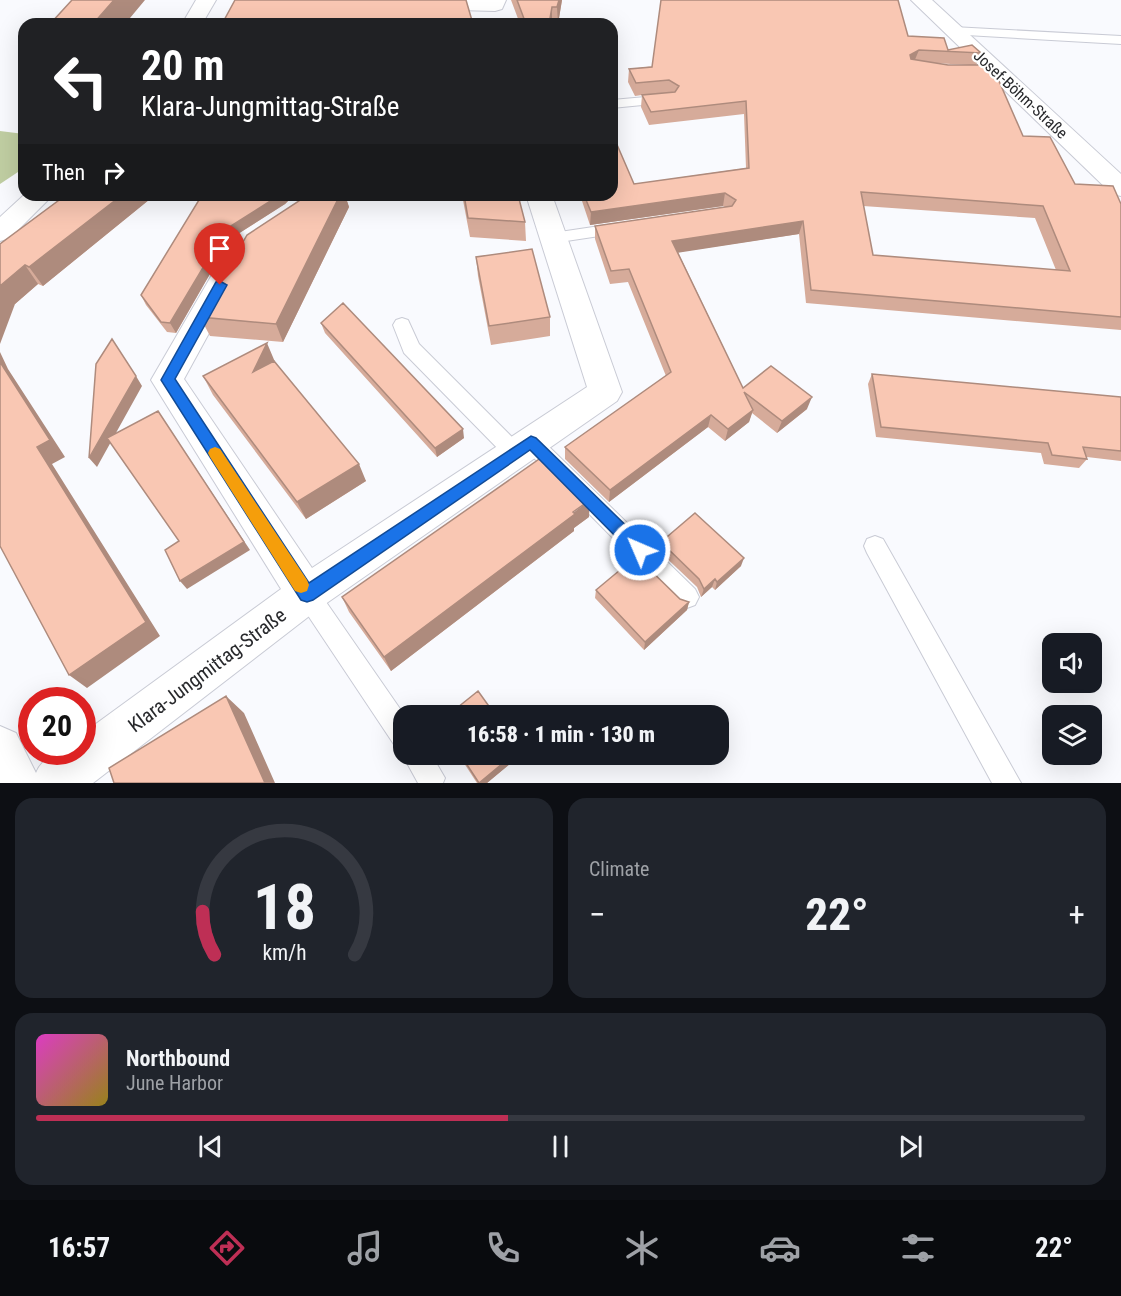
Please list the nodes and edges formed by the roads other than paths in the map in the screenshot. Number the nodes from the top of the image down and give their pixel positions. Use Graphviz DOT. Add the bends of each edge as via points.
graph roads {
  1 [pos="206,0"];
  2 [pos="496,0"];
  3 [pos="921,0"];
  4 [pos="407,2"];
  5 [pos="442,2"];
  6 [pos="196,18"];
  7 [pos="953,30"];
  8 [pos="1121,40"];
  9 [pos="668,99"];
  10 [pos="618,103"];
  11 [pos="1121,188"];
  12 [pos="27,201"];
  13 [pos="33,201"];
  14 [pos="541,201"];
  15 [pos="0,214"];
  16 [pos="633,226"];
  17 [pos="0,232"];
  18 [pos="554,238"];
  19 [pos="236,257"];
  20 [pos="402,325"];
  21 [pos="523,447"];
  22 [pos="875,546"];
  23 [pos="307,594"];
  24 [pos="687,597"];
  25 [pos="393,721"];
  26 [pos="0,749"];
  27 [pos="422,765"];
  28 [pos="431,778"];
  29 [pos="17,783"];
  30 [pos="55,783"];
  31 [pos="1007,783"];
  1 -- 6 [label="street"];
  2 -- 5 [label="street" via="495,5"];
  3 -- 7 [label="street, Josef-Böhm-Straße"];
  4 -- 5 [label="street"];
  7 -- 8 [label="lane"];
  7 -- 11 [label="street, Josef-Böhm-Straße" via="984,71"];
  9 -- 10 [label="lane"];
  12 -- 15 [label="street"];
  13 -- 17 [label="street"];
  14 -- 18 [label="street, Klara-Jungmittag-Straße"];
  16 -- 18 [label="lane"];
  18 -- 21 [label="street, Klara-Jungmittag-Straße" via="605,392"];
  19 -- 23 [label="street" via="168,380"];
  20 -- 21 [label="lane" via="411,348"];
  21 -- 23 [label="street, Klara-Jungmittag-Straße"];
  21 -- 24 [label="lane"];
  22 -- 31 [label="lane"];
  23 -- 25 [label="lane"];
  23 -- 30 [label="street, Klara-Jungmittag-Straße"];
  26 -- 29 [label="street"];
  27 -- 28 [label="lane"];
}
